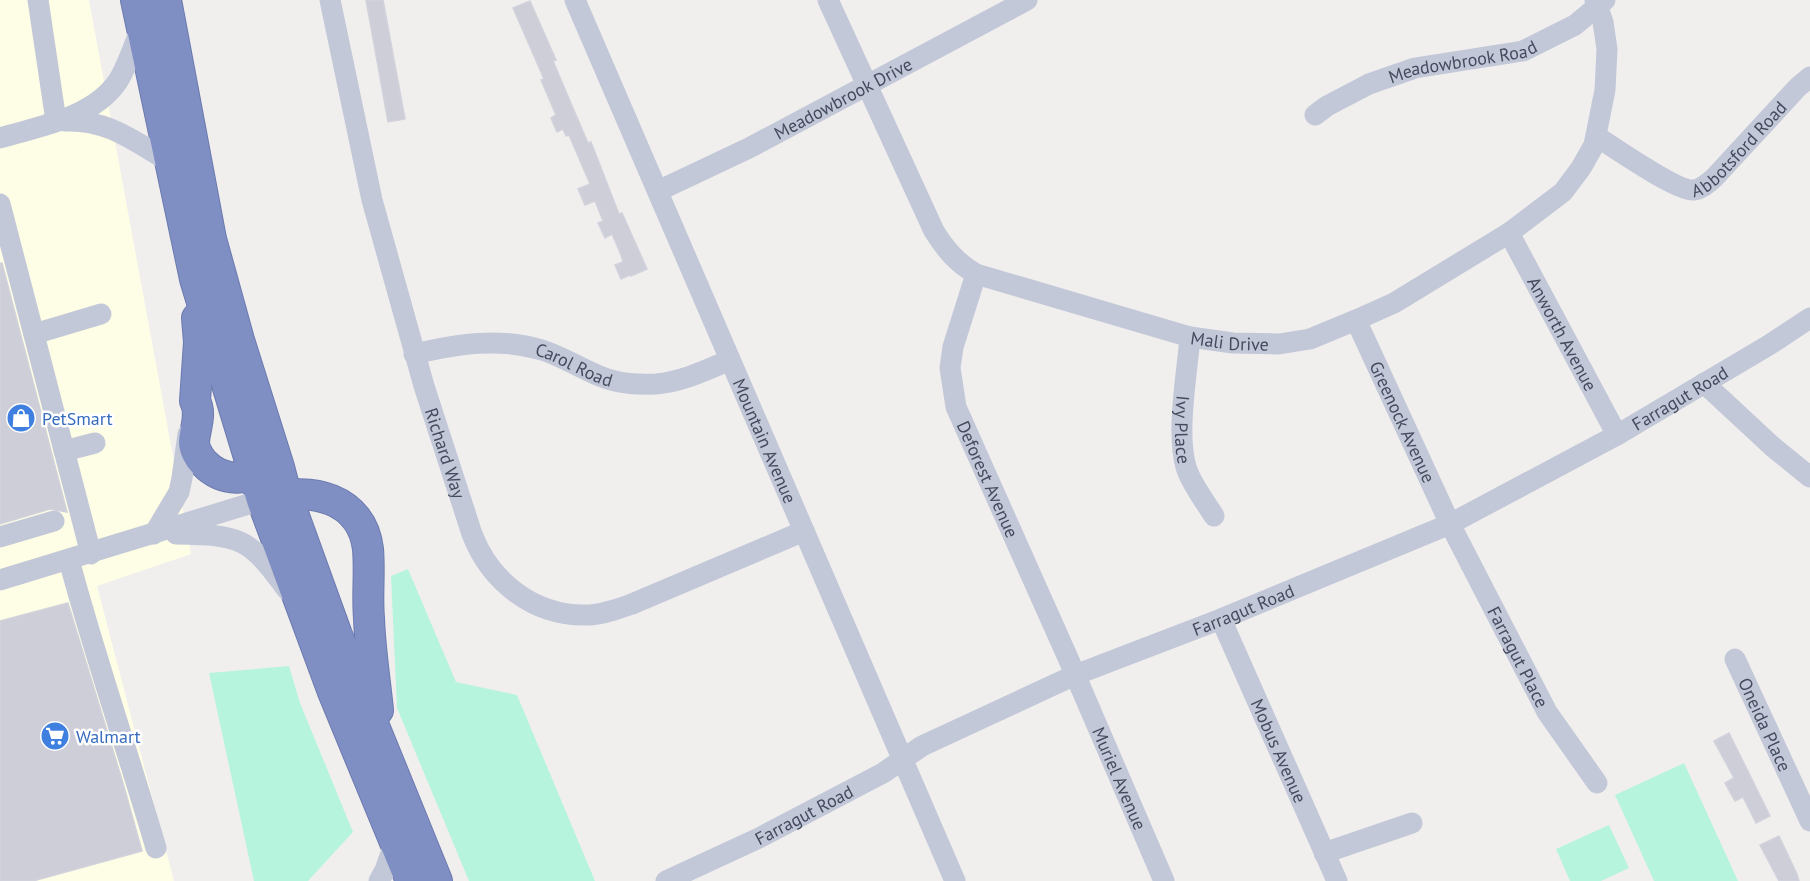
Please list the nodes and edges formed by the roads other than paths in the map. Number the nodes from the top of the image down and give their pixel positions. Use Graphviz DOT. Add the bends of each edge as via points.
graph roads {
  1 [pos="38,0"];
  2 [pos="166,0"];
  3 [pos="330,0"];
  4 [pos="575,0"];
  5 [pos="828,0"];
  6 [pos="1027,0"];
  7 [pos="1599,2"];
  8 [pos="139,13"];
  9 [pos="1810,77"];
  10 [pos="868,84"];
  11 [pos="1315,116"];
  12 [pos="56,121"];
  13 [pos="1596,136"];
  14 [pos="0,138"];
  15 [pos="170,162"];
  16 [pos="658,191"];
  17 [pos="0,204"];
  18 [pos="1509,233"];
  19 [pos="976,274"];
  20 [pos="195,279"];
  21 [pos="101,314"];
  22 [pos="1810,318"];
  23 [pos="1356,320"];
  24 [pos="34,334"];
  25 [pos="1190,337"];
  26 [pos="414,354"];
  27 [pos="730,360"];
  28 [pos="1704,383"];
  29 [pos="195,401"];
  30 [pos="1617,435"];
  31 [pos="95,443"];
  32 [pos="64,451"];
  33 [pos="1810,477"];
  34 [pos="271,484"];
  35 [pos="1214,516"];
  36 [pos="54,521"];
  37 [pos="1450,524"];
  38 [pos="804,531"];
  39 [pos="154,534"];
  40 [pos="0,537"];
  41 [pos="91,554"];
  42 [pos="69,560"];
  43 [pos="0,580"];
  44 [pos="302,610"];
  45 [pos="1221,619"];
  46 [pos="1735,659"];
  47 [pos="1075,675"];
  48 [pos="381,742"];
  49 [pos="903,760"];
  50 [pos="1597,783"];
  51 [pos="1810,821"];
  52 [pos="1412,823"];
  53 [pos="395,842"];
  54 [pos="156,848"];
  55 [pos="1324,853"];
  56 [pos="379,881"];
  57 [pos="411,881"];
  58 [pos="437,881"];
  59 [pos="666,881"];
  60 [pos="956,881"];
  61 [pos="1164,881"];
  62 [pos="1337,881"];
  1 -- 12 [label="street"];
  2 -- 34 [label="highway" via="211,239"];
  3 -- 26 [label="street, Richard Way" via="372,200"];
  4 -- 16 [label="street, Mountain Avenue"];
  5 -- 10 [label="street, Mali Drive"];
  6 -- 10 [label="street, Meadowbrook Drive"];
  7 -- 11 [label="street, Meadowbrook Road" via="1575,25 1522,51 1415,68 1369,84"];
  7 -- 13 [label="street, Mali Drive" via="1607,50 1605,90"];
  8 -- 12 [label="street" via="120,78 112,90 100,101"];
  8 -- 15 [label="highway"];
  9 -- 13 [label="street, Abbotsford Road" via="1714,178 1693,190 1674,184"];
  10 -- 16 [label="street, Meadowbrook Drive"];
  10 -- 19 [label="street, Mali Drive" via="934,231 948,253"];
  12 -- 14 [label="street"];
  12 -- 15 [label="street" via="84,120 106,126"];
  13 -- 18 [label="street, Mali Drive" via="1581,168 1563,192"];
  15 -- 20 [label="highway"];
  16 -- 27 [label="street, Mountain Avenue"];
  17 -- 24 [label="street"];
  18 -- 23 [label="street, Mali Drive" via="1394,303"];
  18 -- 30 [label="street, Anworth Avenue"];
  19 -- 25 [label="street, Mali Drive"];
  19 -- 47 [label="street, Deforest Avenue" via="953,347 950,368 956,407"];
  20 -- 29 [label="highway" via="199,342"];
  20 -- 34 [label="highway"];
  21 -- 24 [label="street"];
  22 -- 28 [label="street, Farragut Road"];
  23 -- 25 [label="street, Mali Drive" via="1310,339 1279,344"];
  23 -- 37 [label="street, Greenock Avenue"];
  24 -- 32 [label="street"];
  25 -- 35 [label="street, Ivy Place" via="1183,454 1186,470"];
  26 -- 27 [label="street, Carol Road" via="474,343 513,344 541,350 598,376 634,383 678,381"];
  26 -- 38 [label="street, Richard Way" via="479,552 503,583 539,606 562,613 609,612"];
  27 -- 38 [label="street, Mountain Avenue"];
  28 -- 30 [label="street, Farragut Road"];
  28 -- 33 [label="street"];
  29 -- 34 [label="highway" via="199,409 194,445 200,459 221,476"];
  29 -- 39 [label="street" via="191,406 179,492"];
  30 -- 37 [label="street, Farragut Road"];
  31 -- 32 [label="street"];
  32 -- 41 [label="street"];
  34 -- 39 [label="street"];
  34 -- 44 [label="highway"];
  34 -- 48 [label="highway"];
  34 -- 48 [label="highway" via="338,502 361,526 368,548 369,618"];
  36 -- 40 [label="street"];
  37 -- 45 [label="street, Farragut Road"];
  37 -- 50 [label="street, Farragut Place" via="1547,712"];
  38 -- 49 [label="street, Mountain Avenue"];
  39 -- 41 [label="street"];
  39 -- 44 [label="street" via="218,535 237,540 267,562"];
  41 -- 42 [label="street"];
  42 -- 43 [label="street"];
  42 -- 54 [label="street"];
  44 -- 53 [label="highway"];
  45 -- 47 [label="street, Farragut Road"];
  45 -- 55 [label="street, Mobus Avenue"];
  46 -- 51 [label="street, Oneida Place"];
  47 -- 49 [label="street, Farragut Road" via="922,746"];
  47 -- 61 [label="street, Muriel Avenue"];
  48 -- 58 [label="highway"];
  49 -- 59 [label="street, Farragut Road" via="759,838"];
  49 -- 60 [label="street, Mountain Avenue"];
  52 -- 55 [label="street"];
  53 -- 56 [label="street"];
  53 -- 57 [label="highway"];
  55 -- 62 [label="street, Mobus Avenue"];
}
